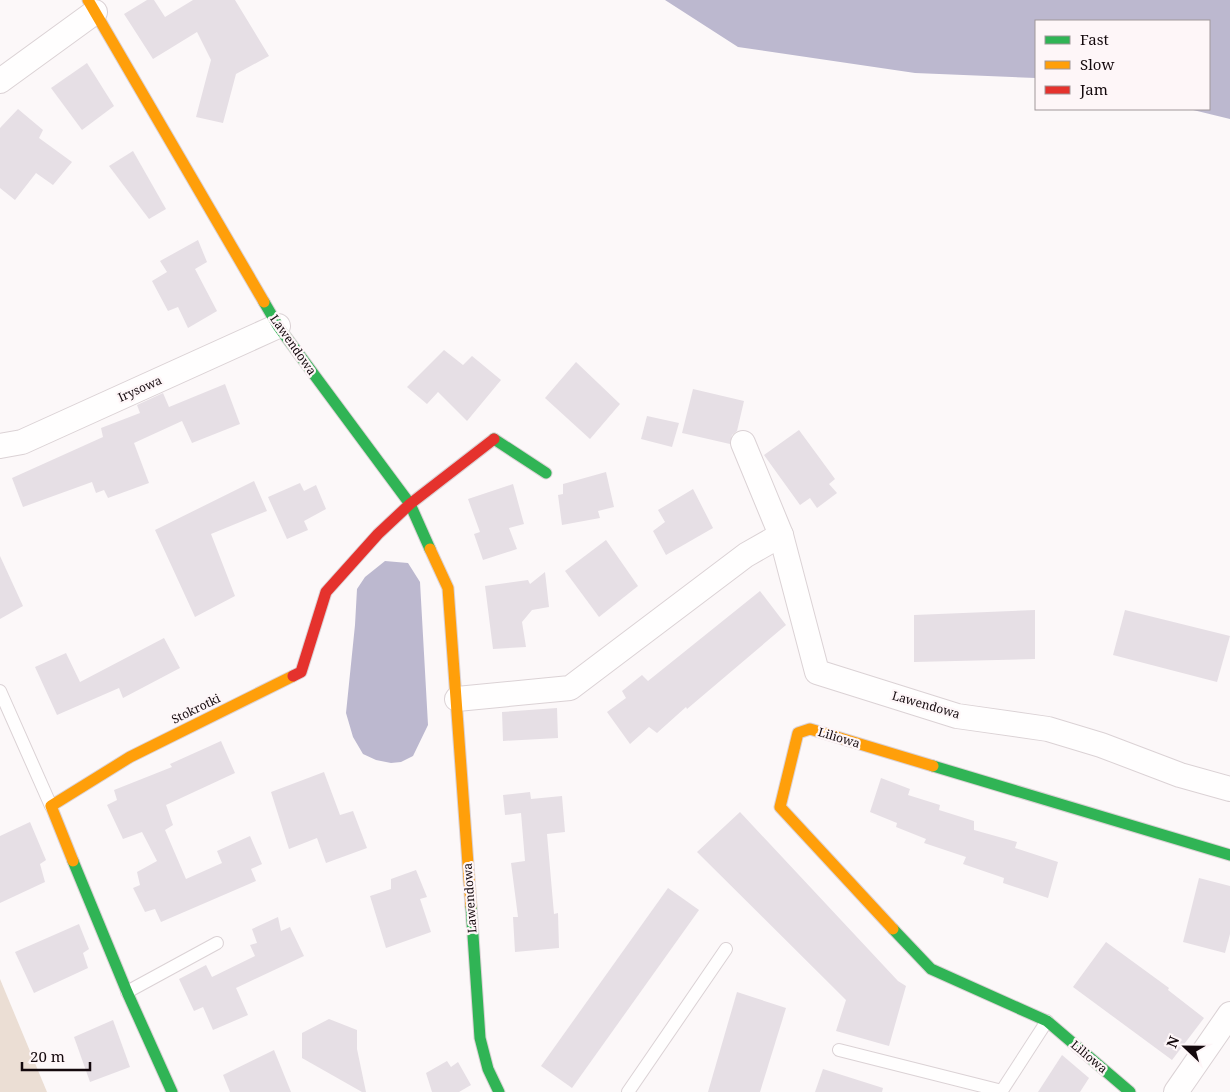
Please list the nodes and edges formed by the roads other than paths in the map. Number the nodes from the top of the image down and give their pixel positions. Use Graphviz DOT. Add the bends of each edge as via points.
graph roads {
  1 [pos="92,6"];
  2 [pos="0,81"];
  3 [pos="278,326"];
  4 [pos="744,443"];
  5 [pos="0,446"];
  6 [pos="546,473"];
  7 [pos="410,504"];
  8 [pos="781,535"];
  9 [pos="0,690"];
  10 [pos="457,699"];
  11 [pos="1230,789"];
  12 [pos="51,806"];
  13 [pos="1230,855"];
  14 [pos="217,942"];
  15 [pos="726,949"];
  16 [pos="127,992"];
  17 [pos="1230,1014"];
  18 [pos="1047,1021"];
  19 [pos="839,1050"];
  20 [pos="1183,1089"];
  21 [pos="1002,1091"];
  22 [pos="172,1092"];
  23 [pos="499,1092"];
  24 [pos="628,1092"];
  25 [pos="1130,1092"];
  1 -- 2 [label="street"];
  1 -- 3 [label="street, Lawendowa"];
  3 -- 5 [label="street, Irysowa" via="22,442"];
  3 -- 7 [label="street, Lawendowa"];
  4 -- 8 [label="street, Lawendowa"];
  6 -- 7 [label="street, Stokrotki" via="495,438"];
  7 -- 10 [label="street, Lawendowa" via="448,588"];
  7 -- 12 [label="street, Stokrotki" via="326,592 301,672 130,757"];
  8 -- 10 [label="street" via="746,556 570,688"];
  8 -- 11 [label="street, Lawendowa" via="818,672 957,716 1048,729"];
  9 -- 12 [label="lane"];
  10 -- 23 [label="street, Lawendowa" via="481,1048 488,1075"];
  12 -- 16 [label="street"];
  13 -- 18 [label="street, Liliowa" via="810,729 798,733 780,807 931,969"];
  14 -- 16 [label="lane"];
  15 -- 24 [label="lane"];
  16 -- 22 [label="street"];
  17 -- 20 [label="street"];
  18 -- 21 [label="lane"];
  18 -- 25 [label="street, Liliowa"];
  19 -- 21 [label="lane"];
}
